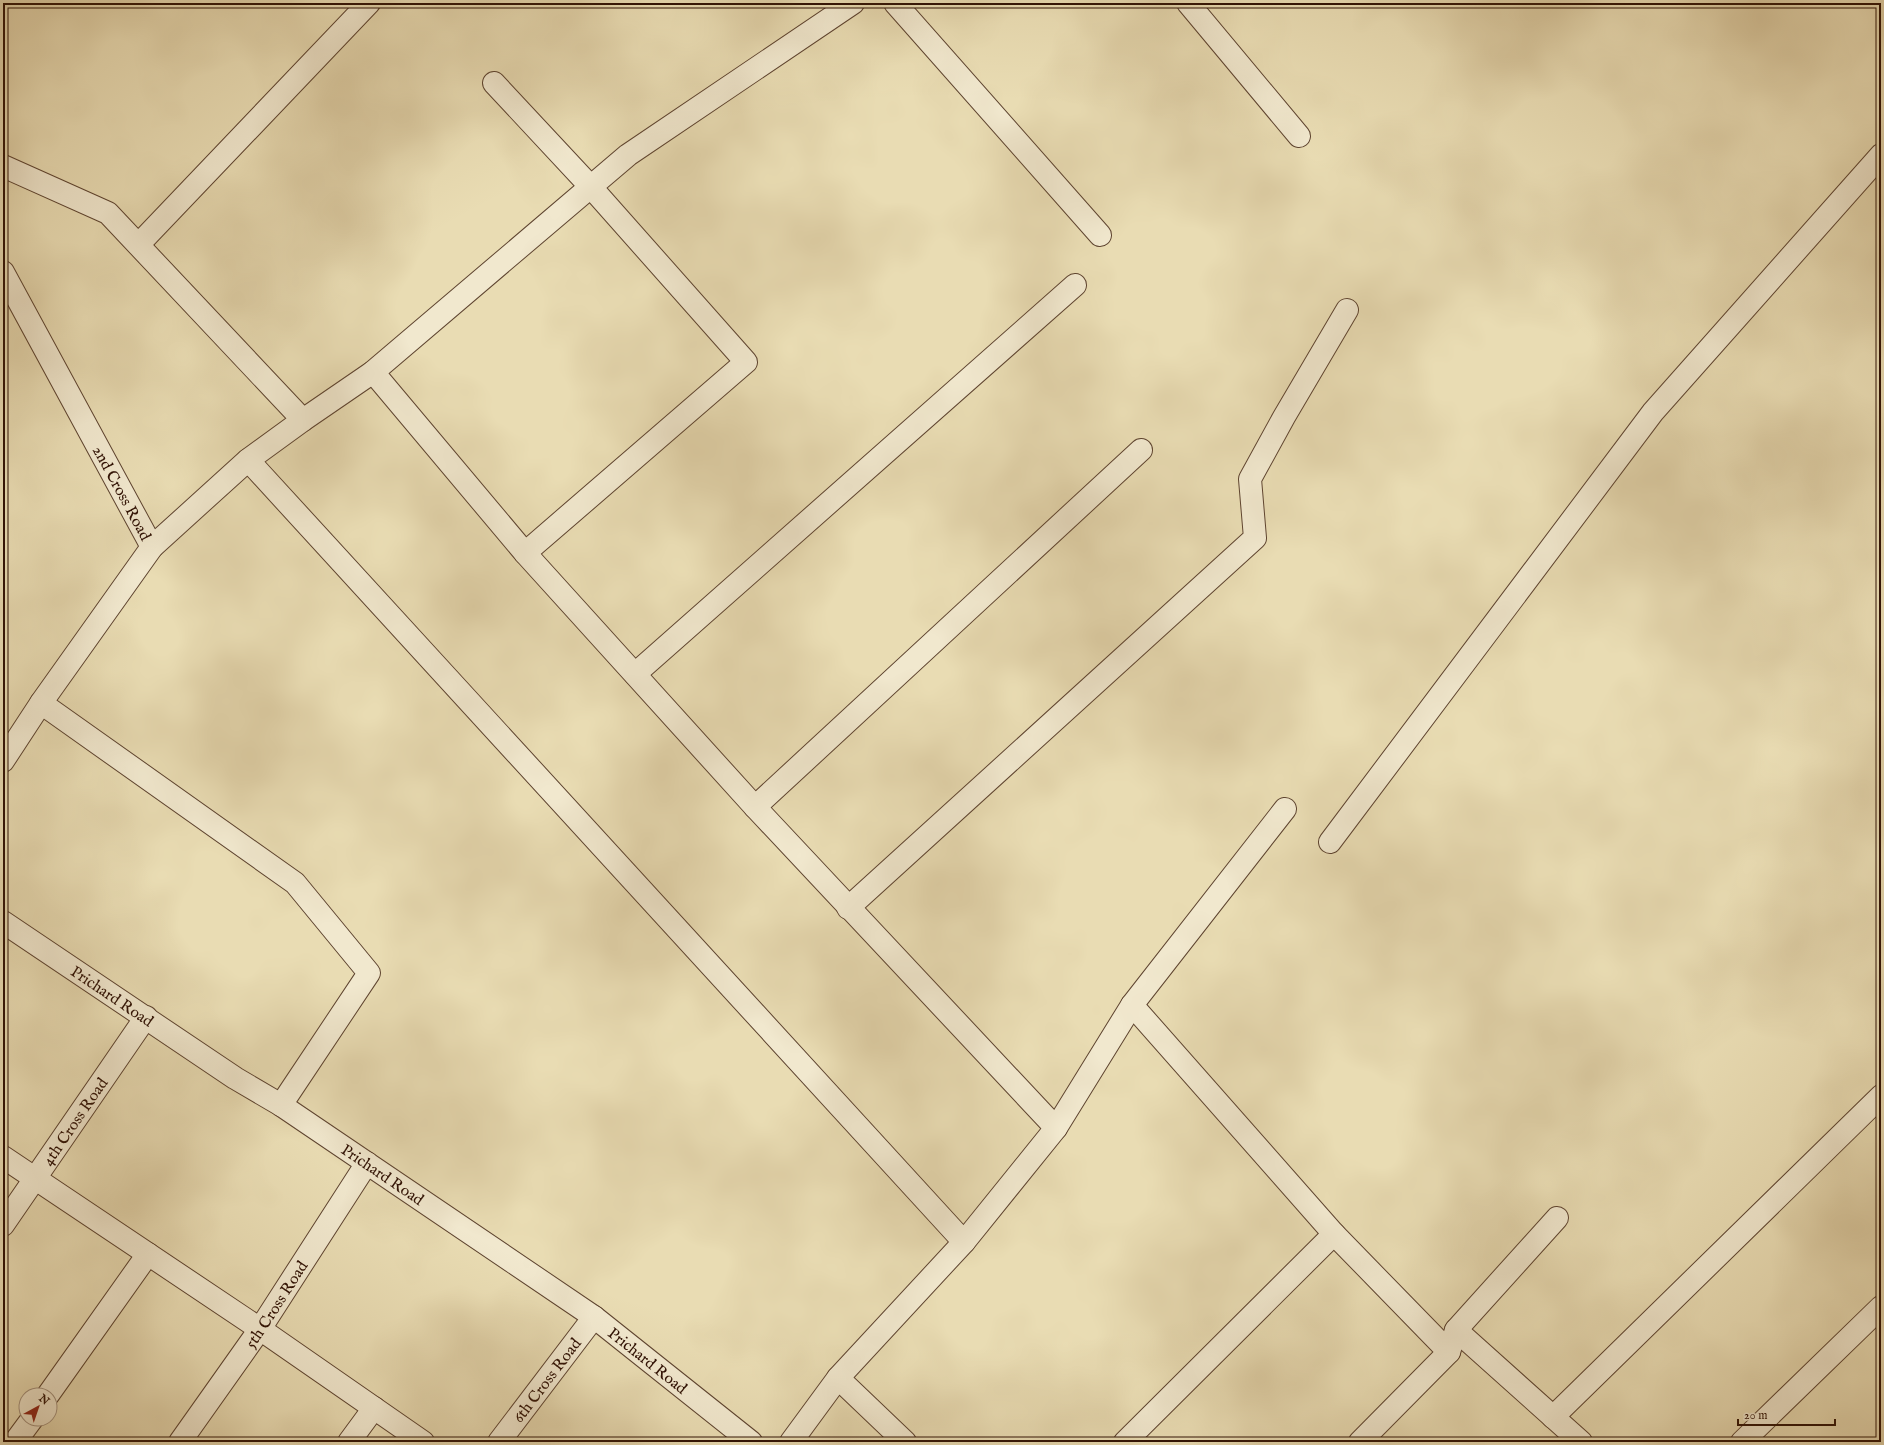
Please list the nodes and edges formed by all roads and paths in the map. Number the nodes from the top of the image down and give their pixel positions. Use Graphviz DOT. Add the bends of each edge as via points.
graph roads {
  1 [pos="369,3"];
  2 [pos="852,3"];
  3 [pos="895,3"];
  4 [pos="1188,3"];
  5 [pos="494,83"];
  6 [pos="1299,136"];
  7 [pos="1881,156"];
  8 [pos="3,166"];
  9 [pos="590,186"];
  10 [pos="1100,235"];
  11 [pos="139,244"];
  12 [pos="3,272"];
  13 [pos="1075,284"];
  14 [pos="1347,310"];
  15 [pos="373,372"];
  16 [pos="303,420"];
  17 [pos="1141,450"];
  18 [pos="248,460"];
  19 [pos="152,547"];
  20 [pos="525,553"];
  21 [pos="635,674"];
  22 [pos="41,703"];
  23 [pos="3,761"];
  24 [pos="755,807"];
  25 [pos="1285,809"];
  26 [pos="1330,842"];
  27 [pos="848,908"];
  28 [pos="3,922"];
  29 [pos="1132,1005"];
  30 [pos="146,1017"];
  31 [pos="1881,1096"];
  32 [pos="281,1105"];
  33 [pos="1056,1128"];
  34 [pos="3,1157"];
  35 [pos="367,1163"];
  36 [pos="35,1179"];
  37 [pos="1557,1218"];
  38 [pos="3,1225"];
  39 [pos="1334,1234"];
  40 [pos="964,1242"];
  41 [pos="148,1254"];
  42 [pos="1881,1307"];
  43 [pos="594,1317"];
  44 [pos="260,1329"];
  45 [pos="1456,1330"];
  46 [pos="1449,1352"];
  47 [pos="838,1378"];
  48 [pos="54,1387"];
  49 [pos="374,1408"];
  50 [pos="1553,1417"];
  51 [pos="26,1427"];
  52 [pos="15,1442"];
  53 [pos="180,1442"];
  54 [pos="349,1442"];
  55 [pos="423,1442"];
  56 [pos="499,1442"];
  57 [pos="751,1442"];
  58 [pos="792,1442"];
  59 [pos="905,1442"];
  60 [pos="1125,1442"];
  61 [pos="1360,1442"];
  62 [pos="1581,1442"];
  63 [pos="1742,1442"];
  1 -- 11 [label="street"];
  2 -- 9 [label="street" via="628,155"];
  3 -- 10 [label="street"];
  4 -- 6 [label="street"];
  5 -- 9 [label="street"];
  7 -- 26 [label="street" via="1653,412"];
  8 -- 11 [label="street" via="108,213"];
  9 -- 15 [label="street"];
  9 -- 20 [label="street" via="746,362"];
  11 -- 16 [label="street"];
  12 -- 19 [label="street, 2nd Cross Road"];
  13 -- 21 [label="street"];
  14 -- 27 [label="street" via="1250,479 1256,538"];
  15 -- 16 [label="street"];
  15 -- 20 [label="street"];
  16 -- 18 [label="street"];
  17 -- 24 [label="street"];
  18 -- 19 [label="street"];
  18 -- 40 [label="street"];
  19 -- 22 [label="street, 2nd Cross Road"];
  20 -- 21 [label="street"];
  21 -- 24 [label="street"];
  22 -- 23 [label="street, 2nd Cross Road"];
  22 -- 32 [label="street" via="295,883 369,973"];
  24 -- 27 [label="street"];
  25 -- 29 [label="street"];
  27 -- 33 [label="street"];
  28 -- 30 [label="street, Prichard Road"];
  29 -- 33 [label="street"];
  29 -- 39 [label="street"];
  30 -- 32 [label="street, Prichard Road" via="235,1078"];
  30 -- 36 [label="street, 4th Cross Road"];
  31 -- 50 [label="street"];
  32 -- 35 [label="street, Prichard Road"];
  33 -- 40 [label="street"];
  34 -- 36 [label="street"];
  35 -- 43 [label="street, Prichard Road"];
  35 -- 44 [label="street, 5th Cross Road"];
  36 -- 38 [label="street, 4th Cross Road"];
  36 -- 41 [label="street"];
  37 -- 45 [label="street"];
  39 -- 46 [label="street"];
  39 -- 60 [label="street"];
  40 -- 47 [label="street"];
  41 -- 44 [label="street"];
  41 -- 48 [label="street"];
  42 -- 63 [label="street"];
  43 -- 56 [label="street, 6th Cross Road"];
  43 -- 57 [label="street, Prichard Road"];
  44 -- 49 [label="street"];
  44 -- 53 [label="street, 5th Cross Road"];
  45 -- 46 [label="street"];
  45 -- 50 [label="street"];
  46 -- 61 [label="street"];
  47 -- 58 [label="street"];
  47 -- 59 [label="street"];
  49 -- 54 [label="street"];
  49 -- 55 [label="street"];
  50 -- 62 [label="street"];
  51 -- 52 [label="street"];
}
